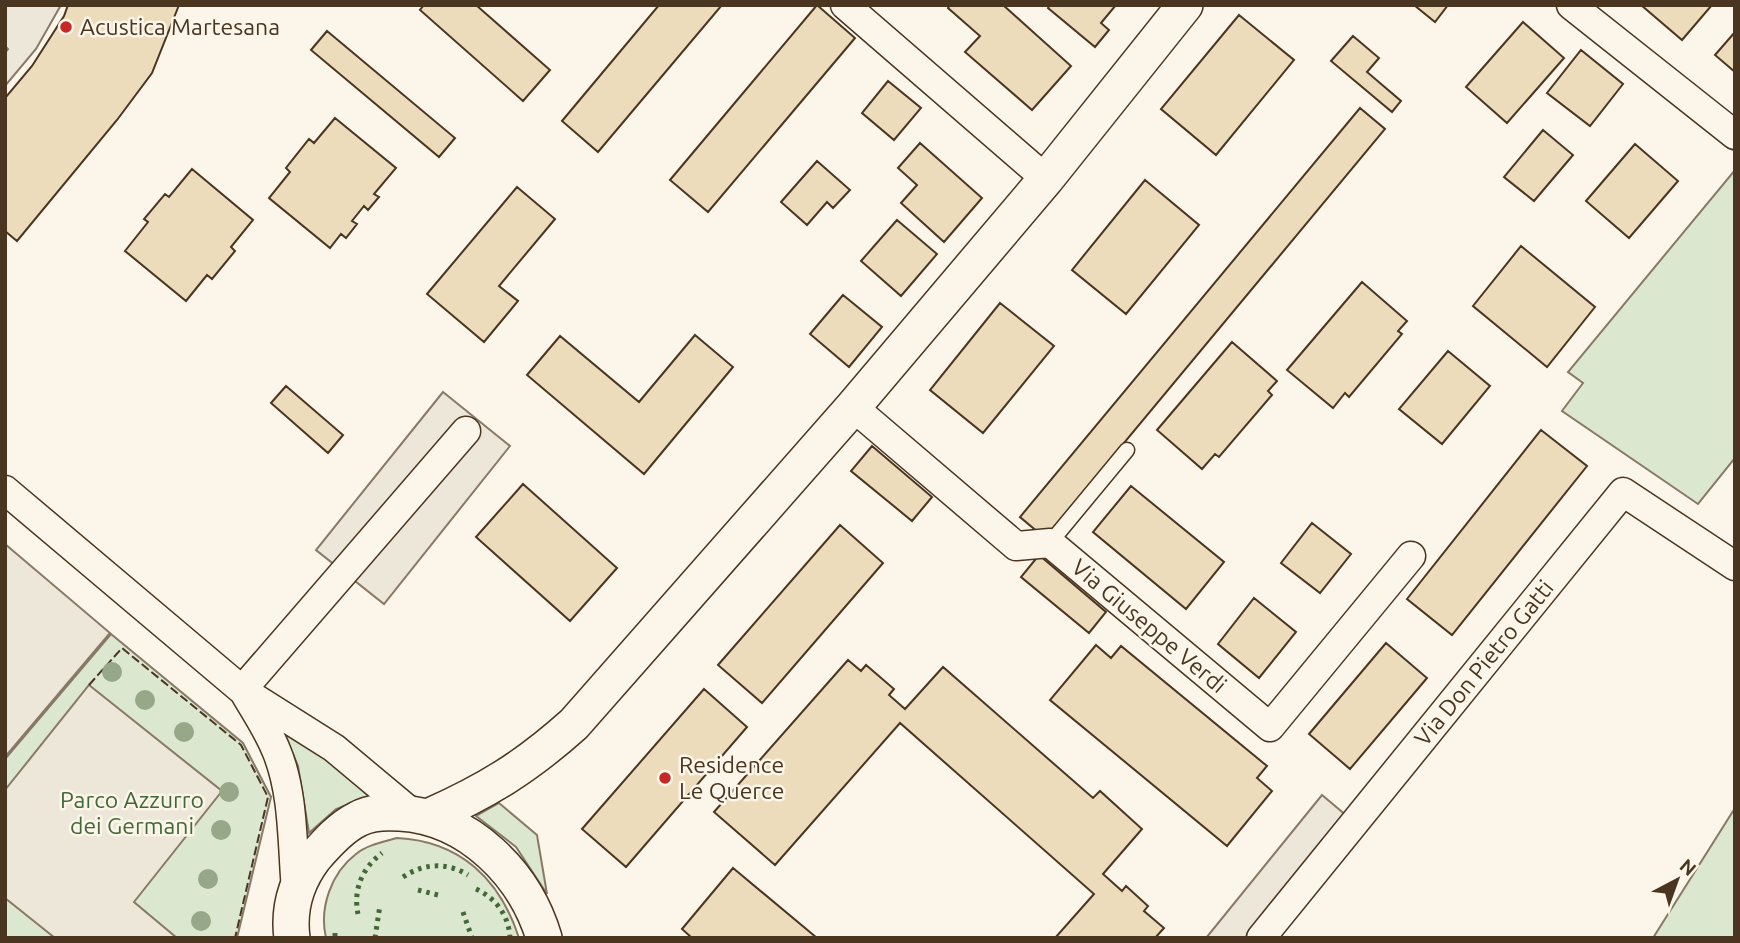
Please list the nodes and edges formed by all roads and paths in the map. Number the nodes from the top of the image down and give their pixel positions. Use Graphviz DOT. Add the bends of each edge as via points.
graph roads {
  1 [pos="845,5"];
  2 [pos="1571,5"];
  3 [pos="1178,8"];
  4 [pos="1735,135"];
  5 [pos="1046,179"];
  6 [pos="853,407"];
  7 [pos="466,431"];
  8 [pos="1127,450"];
  9 [pos="5,490"];
  10 [pos="1050,543"];
  11 [pos="1411,556"];
  12 [pos="1735,566"];
  13 [pos="242,690"];
  14 [pos="421,815"];
  15 [pos="296,890"];
  16 [pos="291,936"];
  17 [pos="544,938"];
  18 [pos="1261,938"];
  1 -- 5 [label="street"];
  2 -- 4 [label="street"];
  3 -- 5 [label="street"];
  5 -- 6 [label="street"];
  6 -- 10 [label="street, Via Giuseppe Verdi" via="1016,546"];
  6 -- 14 [label="street" via="574,724 487,791"];
  7 -- 13 [label="street"];
  8 -- 10 [label="lane"];
  9 -- 13 [label="street"];
  10 -- 11 [label="street, Via Giuseppe Verdi" via="1270,727"];
  12 -- 18 [label="street, Via Don Pietro Gatti" via="1623,492"];
  13 -- 14 [label="street" via="334,748"];
  13 -- 15 [label="street" via="279,759"];
  14 -- 15 [label="street" via="384,812 357,819 319,852"];
  14 -- 17 [label="street" via="472,837 499,862 525,891"];
  15 -- 16 [label="street"];
}
